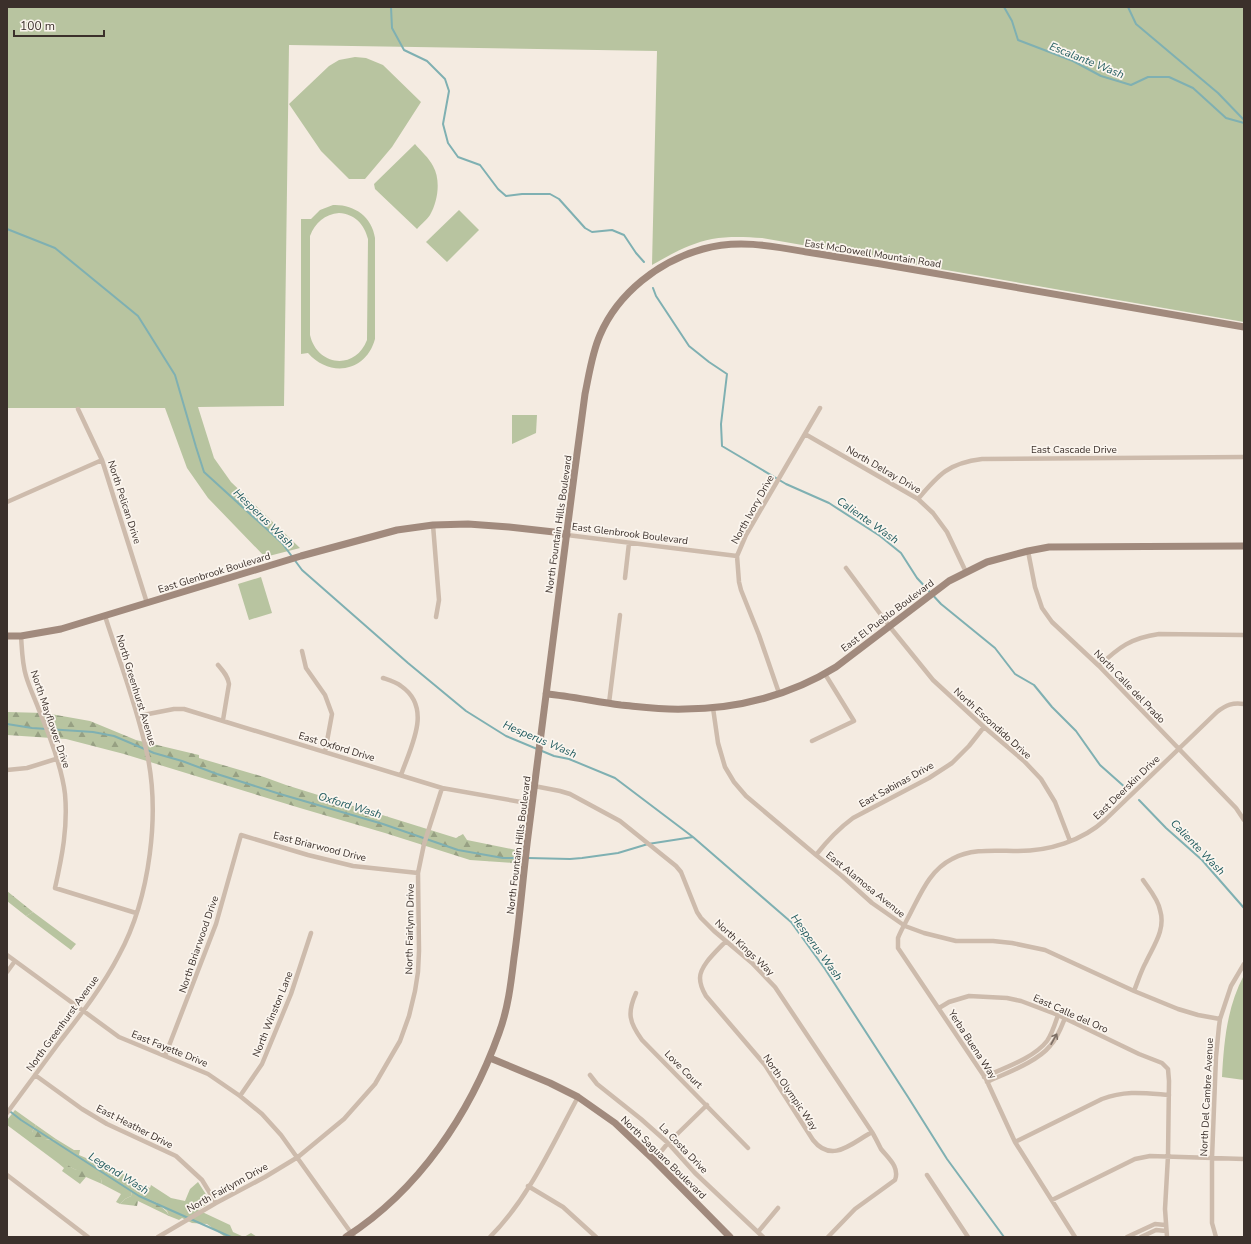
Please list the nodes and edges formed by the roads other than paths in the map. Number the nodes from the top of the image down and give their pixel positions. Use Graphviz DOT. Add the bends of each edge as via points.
graph roads {
  1 [pos="1244,327"];
  2 [pos="584,402"];
  3 [pos="820,408"];
  4 [pos="78,409"];
  5 [pos="805,434"];
  6 [pos="1244,457"];
  7 [pos="102,460"];
  8 [pos="918,499"];
  9 [pos="7,502"];
  10 [pos="432,525"];
  11 [pos="567,535"];
  12 [pos="629,543"];
  13 [pos="1244,546"];
  14 [pos="1028,551"];
  15 [pos="737,556"];
  16 [pos="846,568"];
  17 [pos="966,572"];
  18 [pos="625,578"];
  19 [pos="147,603"];
  20 [pos="620,615"];
  21 [pos="105,616"];
  22 [pos="436,617"];
  23 [pos="890,627"];
  24 [pos="1244,635"];
  25 [pos="7,636"];
  26 [pos="20,636"];
  27 [pos="302,651"];
  28 [pos="218,665"];
  29 [pos="1099,666"];
  30 [pos="825,674"];
  31 [pos="384,678"];
  32 [pos="779,693"];
  33 [pos="546,694"];
  34 [pos="609,703"];
  35 [pos="1244,704"];
  36 [pos="713,708"];
  37 [pos="138,716"];
  38 [pos="223,720"];
  39 [pos="984,727"];
  40 [pos="812,741"];
  41 [pos="1179,749"];
  42 [pos="325,752"];
  43 [pos="56,759"];
  44 [pos="7,770"];
  45 [pos="401,775"];
  46 [pos="534,786"];
  47 [pos="442,788"];
  48 [pos="532,804"];
  49 [pos="1244,820"];
  50 [pos="241,836"];
  51 [pos="1070,842"];
  52 [pos="816,855"];
  53 [pos="418,873"];
  54 [pos="1143,880"];
  55 [pos="136,913"];
  56 [pos="905,926"];
  57 [pos="311,933"];
  58 [pos="726,941"];
  59 [pos="7,955"];
  60 [pos="15,961"];
  61 [pos="1244,964"];
  62 [pos="7,972"];
  63 [pos="1134,991"];
  64 [pos="636,993"];
  65 [pos="939,1008"];
  66 [pos="84,1011"];
  67 [pos="1058,1015"];
  68 [pos="1065,1018"];
  69 [pos="1220,1019"];
  70 [pos="165,1056"];
  71 [pos="490,1058"];
  72 [pos="35,1075"];
  73 [pos="590,1075"];
  74 [pos="984,1077"];
  75 [pos="987,1082"];
  76 [pos="1169,1095"];
  77 [pos="240,1096"];
  78 [pos="578,1097"];
  79 [pos="707,1105"];
  80 [pos="7,1113"];
  81 [pos="872,1132"];
  82 [pos="1015,1142"];
  83 [pos="668,1143"];
  84 [pos="748,1148"];
  85 [pos="1168,1156"];
  86 [pos="298,1157"];
  87 [pos="1212,1158"];
  88 [pos="1244,1159"];
  89 [pos="654,1160"];
  90 [pos="7,1175"];
  91 [pos="927,1175"];
  92 [pos="528,1186"];
  93 [pos="1052,1200"];
  94 [pos="216,1203"];
  95 [pos="778,1208"];
  96 [pos="1165,1224"];
  97 [pos="1166,1230"];
  98 [pos="758,1232"];
  99 [pos="351,1236"];
  100 [pos="88,1237"];
  101 [pos="158,1237"];
  102 [pos="490,1237"];
  103 [pos="596,1237"];
  104 [pos="730,1237"];
  105 [pos="762,1237"];
  106 [pos="828,1237"];
  107 [pos="968,1237"];
  108 [pos="1075,1237"];
  109 [pos="1127,1237"];
  110 [pos="1141,1237"];
  111 [pos="1167,1237"];
  112 [pos="1216,1237"];
  1 -- 2 [label="street, East McDowell Mountain Road" via="756,244 719,245 702,249 659,268 623,299 599,336"];
  2 -- 11 [label="street, North Fountain Hills Boulevard"];
  3 -- 5 [label="street, North Ivory Drive"];
  4 -- 7 [label="street, North Pelican Drive"];
  5 -- 8 [label="street, North Delray Drive"];
  5 -- 15 [label="street, North Ivory Drive" via="746,535"];
  6 -- 8 [label="street, East Cascade Drive" via="982,459 956,465 943,472"];
  7 -- 9 [label="street"];
  7 -- 19 [label="street, North Pelican Drive"];
  8 -- 17 [label="street, North Delray Drive" via="933,513 947,532"];
  10 -- 11 [label="street, East Glenbrook Boulevard" via="509,527"];
  10 -- 19 [label="street, East Glenbrook Boulevard" via="397,530 353,541"];
  10 -- 22 [label="street" via="440,600"];
  11 -- 12 [label="street, East Glenbrook Boulevard"];
  11 -- 33 [label="street, North Fountain Hills Boulevard"];
  12 -- 15 [label="street, East Glenbrook Boulevard"];
  12 -- 18 [label="street"];
  13 -- 14 [label="street, East El Pueblo Boulevard" via="1072,546"];
  14 -- 17 [label="street, East El Pueblo Boulevard" via="987,562"];
  14 -- 29 [label="street, North Calle del Prado" via="1042,608 1052,622"];
  15 -- 32 [label="street, North Ivory Drive" via="741,590"];
  16 -- 23 [label="street, North Escondido Drive"];
  17 -- 23 [label="street, East El Pueblo Boulevard" via="949,581"];
  19 -- 21 [label="street, East Glenbrook Boulevard"];
  20 -- 34 [label="street"];
  21 -- 26 [label="street, East Glenbrook Boulevard" via="61,629"];
  21 -- 37 [label="street, North Greenhurst Avenue"];
  23 -- 30 [label="street, East El Pueblo Boulevard"];
  23 -- 39 [label="street, North Escondido Drive" via="933,680"];
  24 -- 29 [label="street" via="1147,636 1135,639 1115,650"];
  25 -- 26 [label="street, East Glenbrook Boulevard"];
  26 -- 43 [label="street, North Mayflower Drive" via="26,676"];
  27 -- 42 [label="street" via="306,668 325,695 332,714"];
  28 -- 38 [label="street" via="230,684"];
  29 -- 41 [label="street, North Calle del Prado"];
  30 -- 32 [label="street, East El Pueblo Boulevard"];
  30 -- 40 [label="street" via="854,721"];
  31 -- 45 [label="street" via="410,694 418,711 418,724"];
  32 -- 36 [label="street, East El Pueblo Boulevard" via="747,703"];
  33 -- 34 [label="street, East El Pueblo Boulevard"];
  33 -- 46 [label="street, North Fountain Hills Boulevard"];
  34 -- 36 [label="street, East El Pueblo Boulevard" via="684,710"];
  35 -- 41 [label="street, East Deerskin Drive" via="1223,707"];
  36 -- 52 [label="street, East Alamosa Avenue" via="722,758 733,780 746,796"];
  37 -- 38 [label="street, East Oxford Drive" via="184,709"];
  37 -- 55 [label="street, North Greenhurst Avenue" via="152,780 153,812 147,873"];
  38 -- 42 [label="street, East Oxford Drive"];
  39 -- 51 [label="street, North Escondido Drive" via="1041,779 1055,802"];
  39 -- 52 [label="street, East Sabinas Drive" via="952,763 853,818 831,837"];
  41 -- 49 [label="street, North Calle del Prado" via="1236,808"];
  41 -- 51 [label="street, East Deerskin Drive" via="1097,827"];
  42 -- 45 [label="street, East Oxford Drive"];
  43 -- 44 [label="street" via="27,768"];
  43 -- 55 [label="street, North Mayflower Drive" via="66,810 64,846 55,888"];
  45 -- 47 [label="street, East Oxford Drive"];
  46 -- 48 [label="street, North Fountain Hills Boulevard"];
  46 -- 58 [label="street, North Kings Way" via="570,794 620,821 676,866 701,918"];
  47 -- 48 [label="street, East Oxford Drive"];
  47 -- 53 [label="street, North Fairlynn Drive" via="424,844"];
  48 -- 71 [label="street, North Fountain Hills Boulevard" via="511,986 504,1020"];
  50 -- 53 [label="street, East Briarwood Drive" via="353,866"];
  50 -- 70 [label="street, North Briarwood Drive" via="216,924"];
  51 -- 56 [label="street, East Deerskin Drive" via="1039,850 994,850 952,859 933,874 925,885"];
  52 -- 56 [label="street, East Alamosa Avenue" via="872,903"];
  53 -- 86 [label="street, North Fairlynn Drive" via="418,972 409,1016 400,1041 376,1084 344,1119"];
  54 -- 63 [label="street" via="1158,903 1162,924"];
  55 -- 66 [label="street, North Greenhurst Avenue" via="120,955"];
  56 -- 63 [label="street, East Alamosa Avenue" via="956,940 993,941 1033,947"];
  56 -- 65 [label="street, Yerba Buena Way" via="898,938 898,948"];
  57 -- 77 [label="street, North Winston Lane" via="291,994 262,1064"];
  58 -- 81 [label="street, North Kings Way" via="775,987"];
  58 -- 81 [label="street, North Olympic Way" via="701,972 700,979 704,992 765,1065 813,1140 826,1151 838,1152"];
  59 -- 60 [label="street, East Fayette Drive"];
  60 -- 62 [label="street"];
  60 -- 66 [label="street, East Fayette Drive"];
  61 -- 69 [label="street, North Del Cambre Avenue" via="1231,986"];
  63 -- 69 [label="street, East Alamosa Avenue" via="1178,1009"];
  64 -- 79 [label="street, Love Court" via="630,1010 637,1032"];
  65 -- 67 [label="street, East Calle del Oro" via="969,996 992,997 1021,1001"];
  65 -- 74 [label="street, Yerba Buena Way"];
  66 -- 70 [label="street, East Fayette Drive" via="119,1037"];
  66 -- 72 [label="street, North Greenhurst Avenue"];
  67 -- 68 [label="street, East Calle del Oro"];
  67 -- 74 [label="street" via="1047,1041 1039,1049"];
  75 -- 68 [label="street, one-way" via="1044,1053 1051,1046"];
  68 -- 76 [label="street, East Calle del Oro" via="1162,1063 1168,1069"];
  69 -- 87 [label="street, North Del Cambre Avenue"];
  70 -- 77 [label="street, East Fayette Drive" via="208,1074"];
  71 -- 78 [label="street, North Saguaro Boulevard"];
  71 -- 99 [label="street, North Fountain Hills Boulevard" via="471,1097 436,1152 394,1200"];
  72 -- 80 [label="street, North Greenhurst Avenue"];
  72 -- 94 [label="street, East Heather Drive" via="106,1124 176,1156 202,1180"];
  73 -- 83 [label="street, La Costa Drive" via="597,1084"];
  74 -- 75 [label="street, Yerba Buena Way"];
  75 -- 82 [label="street, Yerba Buena Way"];
  76 -- 82 [label="street" via="1115,1094"];
  76 -- 85 [label="street"];
  77 -- 86 [label="street, East Fayette Drive" via="267,1119"];
  78 -- 89 [label="street, North Saguaro Boulevard" via="615,1123"];
  78 -- 92 [label="street"];
  79 -- 83 [label="street"];
  79 -- 84 [label="street, Love Court"];
  81 -- 106 [label="street, North Kings Way" via="894,1165 897,1176 892,1183 855,1209"];
  82 -- 93 [label="street, Yerba Buena Way"];
  83 -- 89 [label="street"];
  83 -- 98 [label="street, La Costa Drive" via="695,1174"];
  85 -- 87 [label="street"];
  85 -- 93 [label="street" via="1135,1159"];
  85 -- 96 [label="street"];
  86 -- 94 [label="street, North Fairlynn Drive"];
  86 -- 99 [label="street, East Fayette Drive"];
  87 -- 88 [label="street"];
  87 -- 112 [label="street, North Del Cambre Avenue" via="1212,1223"];
  89 -- 104 [label="street, North Saguaro Boulevard"];
  90 -- 100 [label="street"];
  91 -- 107 [label="street"];
  92 -- 102 [label="street" via="517,1205"];
  92 -- 103 [label="street" via="563,1207"];
  93 -- 108 [label="street, Yerba Buena Way"];
  94 -- 101 [label="street, North Fairlynn Drive"];
  95 -- 98 [label="street"];
  96 -- 97 [label="street"];
  96 -- 109 [label="street" via="1155,1224"];
  97 -- 110 [label="street" via="1156,1230"];
  97 -- 111 [label="street"];
  98 -- 105 [label="street, La Costa Drive"];
}
